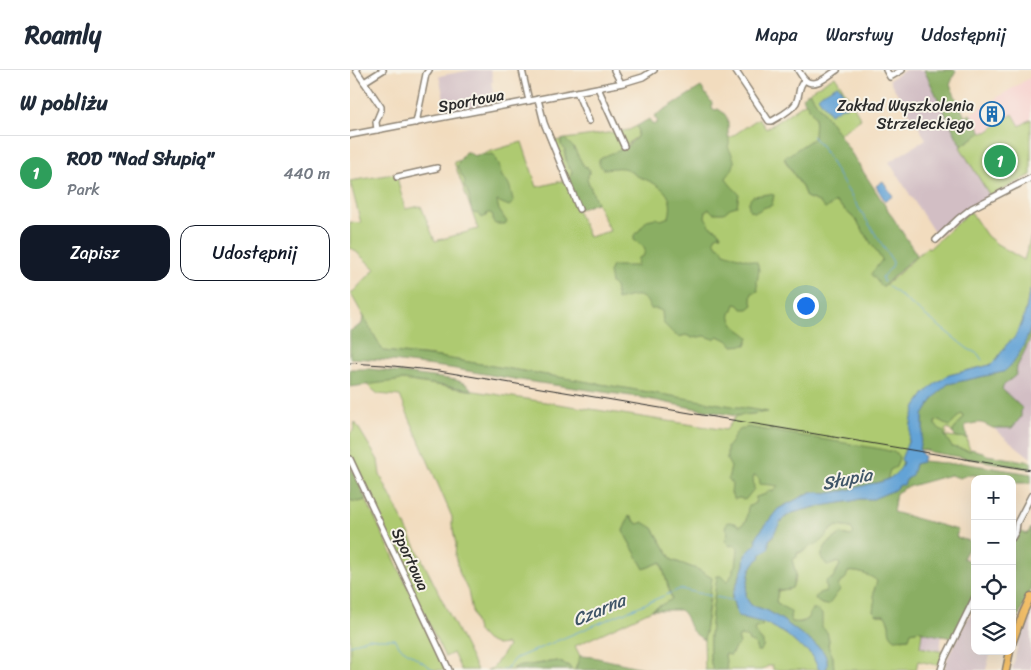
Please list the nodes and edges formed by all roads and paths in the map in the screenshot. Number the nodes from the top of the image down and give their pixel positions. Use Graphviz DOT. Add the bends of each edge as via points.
graph roads {
  1 [pos="356,70"];
  2 [pos="383,70"];
  3 [pos="429,70"];
  4 [pos="522,70"];
  5 [pos="614,70"];
  6 [pos="654,70"];
  7 [pos="735,70"];
  8 [pos="798,70"];
  9 [pos="838,70"];
  10 [pos="886,70"];
  11 [pos="902,70"];
  12 [pos="805,80"];
  13 [pos="364,82"];
  14 [pos="621,84"];
  15 [pos="598,88"];
  16 [pos="578,92"];
  17 [pos="538,100"];
  18 [pos="528,101"];
  19 [pos="589,121"];
  20 [pos="416,123"];
  21 [pos="377,130"];
  22 [pos="350,135"];
  23 [pos="624,146"];
  24 [pos="437,168"];
  25 [pos="397,177"];
  26 [pos="1031,178"];
  27 [pos="578,209"];
  28 [pos="936,240"];
  29 [pos="350,459"];
  30 [pos="1031,496"];
  31 [pos="1016,531"];
  32 [pos="1031,596"];
  33 [pos="971,605"];
  34 [pos="1016,633"];
  35 [pos="1009,655"];
  36 [pos="450,670"];
  37 [pos="941,670"];
  38 [pos="1006,670"];
  1 -- 13 [label="street"];
  2 -- 13 [label="street"];
  3 -- 20 [label="street"];
  4 -- 18 [label="street"];
  5 -- 14 [label="street"];
  6 -- 14 [label="street, Sportowa"];
  7 -- 12 [label="street" via="769,121 794,105 801,82"];
  8 -- 12 [label="street"];
  9 -- 12 [label="street" via="816,83"];
  10 -- 11 [label="street" via="890,76"];
  13 -- 21 [label="street" via="381,109"];
  14 -- 15 [label="street, Sportowa"];
  15 -- 16 [label="street, Sportowa"];
  15 -- 23 [label="street"];
  16 -- 17 [label="street, Sportowa"];
  16 -- 19 [label="street"];
  17 -- 18 [label="street, Sportowa"];
  17 -- 27 [label="street"];
  18 -- 20 [label="street, Sportowa"];
  20 -- 21 [label="street, Sportowa"];
  21 -- 22 [label="street, Sportowa"];
  24 -- 25 [label="street"];
  26 -- 28 [label="street" via="972,208"];
  29 -- 36 [label="street, Sportowa"];
  30 -- 31 [label="street"];
  32 -- 34 [label="main road"];
  33 -- 37 [label="street"];
  35 -- 38 [label="main road"];
}
